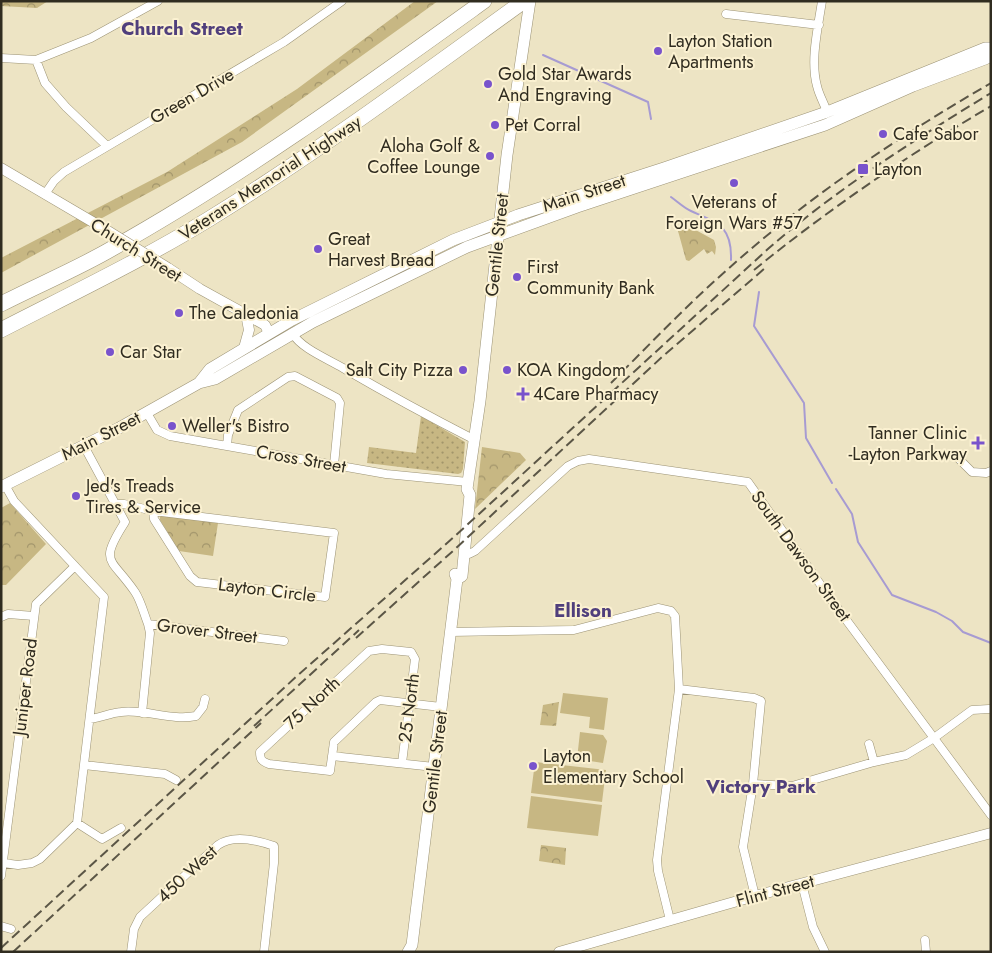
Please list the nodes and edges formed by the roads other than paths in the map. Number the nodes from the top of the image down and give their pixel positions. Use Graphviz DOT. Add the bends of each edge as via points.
graph roads {
  1 [pos="158,1"];
  2 [pos="342,1"];
  3 [pos="468,1"];
  4 [pos="484,1"];
  5 [pos="524,1"];
  6 [pos="530,1"];
  7 [pos="822,1"];
  8 [pos="726,14"];
  9 [pos="819,25"];
  10 [pos="991,48"];
  11 [pos="991,56"];
  12 [pos="1,58"];
  13 [pos="36,60"];
  14 [pos="375,80"];
  15 [pos="827,112"];
  16 [pos="107,146"];
  17 [pos="2,170"];
  18 [pos="46,194"];
  19 [pos="500,221"];
  20 [pos="498,235"];
  21 [pos="327,302"];
  22 [pos="1,304"];
  23 [pos="246,314"];
  24 [pos="1,330"];
  25 [pos="269,333"];
  26 [pos="292,333"];
  27 [pos="244,348"];
  28 [pos="198,383"];
  29 [pos="147,413"];
  30 [pos="475,440"];
  31 [pos="84,446"];
  32 [pos="227,446"];
  33 [pos="956,456"];
  34 [pos="334,465"];
  35 [pos="991,471"];
  36 [pos="3,486"];
  37 [pos="468,486"];
  38 [pos="117,504"];
  39 [pos="153,511"];
  40 [pos="465,554"];
  41 [pos="75,566"];
  42 [pos="457,579"];
  43 [pos="34,616"];
  44 [pos="1,617"];
  45 [pos="148,624"];
  46 [pos="450,632"];
  47 [pos="284,642"];
  48 [pos="413,654"];
  49 [pos="679,689"];
  50 [pos="205,699"];
  51 [pos="409,703"];
  52 [pos="441,707"];
  53 [pos="989,709"];
  54 [pos="142,713"];
  55 [pos="90,718"];
  56 [pos="934,738"];
  57 [pos="869,744"];
  58 [pos="332,756"];
  59 [pos="874,762"];
  60 [pos="402,763"];
  61 [pos="84,765"];
  62 [pos="434,767"];
  63 [pos="176,780"];
  64 [pos="753,784"];
  65 [pos="991,814"];
  66 [pos="76,823"];
  67 [pos="121,828"];
  68 [pos="991,833"];
  69 [pos="3,862"];
  70 [pos="1,876"];
  71 [pos="802,884"];
  72 [pos="755,896"];
  73 [pos="670,920"];
  74 [pos="1,926"];
  75 [pos="10,929"];
  76 [pos="924,940"];
  77 [pos="412,950"];
  78 [pos="131,952"];
  79 [pos="264,952"];
  80 [pos="559,952"];
  81 [pos="825,952"];
  82 [pos="926,952"];
  1 -- 13 [label="street" via="91,38"];
  2 -- 16 [label="street, Green Drive" via="276,47"];
  3 -- 14 [label="highway"];
  4 -- 14 [label="highway, Veterans Memorial Highway"];
  5 -- 24 [label="highway, Veterans Memorial Highway" via="376,109 249,194 166,244"];
  6 -- 19 [label="main road, Gentile Street"];
  7 -- 9 [label="street"];
  8 -- 9 [label="street"];
  9 -- 15 [label="street" via="815,75"];
  10 -- 15 [label="main road, Main Street"];
  11 -- 20 [label="main road, Main Street" via="825,125"];
  12 -- 13 [label="street"];
  13 -- 16 [label="street" via="45,83"];
  14 -- 22 [label="highway, Veterans Memorial Highway" via="210,190 112,249"];
  15 -- 19 [label="main road, Main Street"];
  16 -- 18 [label="street, Green Drive" via="64,172"];
  17 -- 18 [label="street, Church Street"];
  18 -- 23 [label="street, Church Street, bridge"];
  19 -- 20 [label="main road, Gentile Street"];
  19 -- 21 [label="main road, Main Street" via="453,240"];
  20 -- 26 [label="main road, Main Street" via="448,255"];
  20 -- 30 [label="main road, Gentile Street"];
  21 -- 25 [label="main road, Main Street"];
  21 -- 26 [label="main road" via="315,315 294,326"];
  23 -- 25 [label="street, Church Street" via="265,325"];
  23 -- 27 [label="street" via="249,330"];
  25 -- 27 [label="main road, Main Street"];
  26 -- 28 [label="main road, Main Street" via="215,379"];
  26 -- 30 [label="street" via="297,341 316,353"];
  27 -- 28 [label="main road, Main Street" via="210,369"];
  28 -- 29 [label="main road, Main Street"];
  29 -- 31 [label="main road, Main Street"];
  29 -- 32 [label="street, Cross Street" via="156,429 164,435"];
  30 -- 37 [label="main road, Gentile Street"];
  31 -- 36 [label="main road, Main Street"];
  31 -- 38 [label="street"];
  32 -- 34 [label="street, Cross Street"];
  32 -- 34 [label="street" via="238,410 288,377 295,376 337,398 340,403"];
  33 -- 35 [label="street" via="972,472"];
  34 -- 37 [label="street, Cross Street"];
  36 -- 41 [label="street"];
  37 -- 40 [label="main road, Gentile Street"];
  37 -- 42 [label="main road, Gentile Street" via="464,495"];
  38 -- 39 [label="street, Layton Circle"];
  38 -- 45 [label="street, Grover Street" via="125,522 111,543 109,556 136,593"];
  39 -- 39 [label="street, Layton Circle" via="154,519 197,582 325,597 334,533"];
  40 -- 42 [label="main road, Gentile Street" via="462,576"];
  40 -- 56 [label="street, South Dawson Street" via="474,551 578,460 748,482"];
  41 -- 43 [label="street, Juniper Road" via="38,600"];
  41 -- 55 [label="street" via="104,597"];
  42 -- 46 [label="main road, Gentile Street"];
  43 -- 44 [label="street" via="8,614"];
  43 -- 69 [label="street, Juniper Road"];
  45 -- 47 [label="street, Grover Street"];
  45 -- 54 [label="street" via="150,633"];
  46 -- 49 [label="street" via="574,630 658,608 671,611 675,616"];
  46 -- 52 [label="main road, Gentile Street"];
  48 -- 51 [label="street, 25 North"];
  48 -- 58 [label="street, 75 North" via="369,650 260,752 262,762 268,764 330,771"];
  49 -- 64 [label="street" via="761,701"];
  49 -- 73 [label="street" via="657,860"];
  50 -- 54 [label="street" via="196,716 183,718"];
  51 -- 52 [label="street"];
  51 -- 58 [label="street" via="376,702 334,742"];
  51 -- 60 [label="street, 25 North"];
  52 -- 62 [label="main road, Gentile Street"];
  53 -- 56 [label="street" via="972,710"];
  54 -- 55 [label="street" via="121,712"];
  55 -- 61 [label="street"];
  56 -- 59 [label="street" via="906,755"];
  56 -- 65 [label="street, South Dawson Street"];
  57 -- 59 [label="street"];
  58 -- 60 [label="street"];
  59 -- 64 [label="street" via="792,786"];
  60 -- 62 [label="street"];
  61 -- 63 [label="street" via="165,774"];
  61 -- 66 [label="street"];
  62 -- 77 [label="main road, Gentile Street"];
  64 -- 72 [label="street" via="743,847"];
  66 -- 67 [label="street" via="102,839"];
  66 -- 69 [label="street" via="40,859 18,865"];
  68 -- 71 [label="street, Flint Street"];
  69 -- 70 [label="street, Juniper Road"];
  71 -- 72 [label="street, Flint Street"];
  71 -- 81 [label="street" via="813,927"];
  72 -- 73 [label="street, Flint Street"];
  73 -- 80 [label="street, Flint Street"];
  74 -- 75 [label="street"];
  76 -- 82 [label="street"];
  78 -- 79 [label="street, 450 West" via="136,922 225,840 259,841 274,846"];
}
